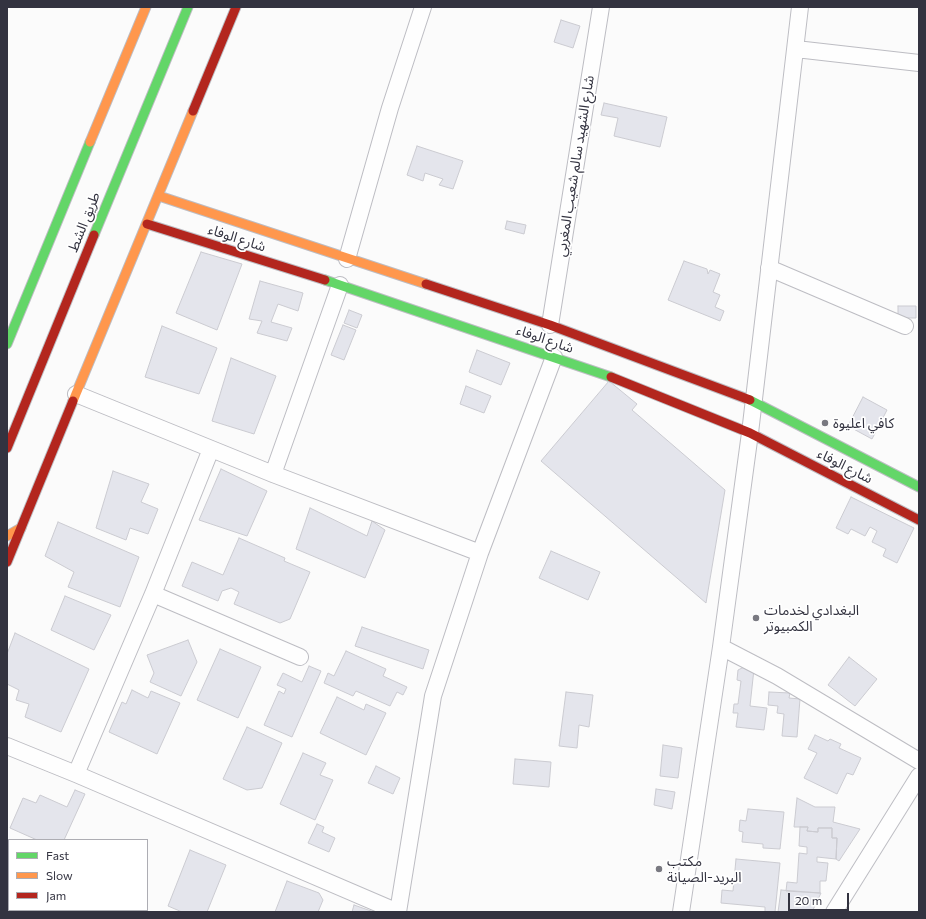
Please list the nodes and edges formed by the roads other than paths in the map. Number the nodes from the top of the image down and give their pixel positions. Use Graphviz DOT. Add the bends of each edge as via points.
graph roads {
  1 [pos="146,7"];
  2 [pos="188,7"];
  3 [pos="236,7"];
  4 [pos="423,7"];
  5 [pos="601,7"];
  6 [pos="800,7"];
  7 [pos="796,49"];
  8 [pos="919,63"];
  9 [pos="159,196"];
  10 [pos="147,224"];
  11 [pos="347,259"];
  12 [pos="769,268"];
  13 [pos="340,285"];
  14 [pos="550,326"];
  15 [pos="905,326"];
  16 [pos="7,344"];
  17 [pos="554,357"];
  18 [pos="76,394"];
  19 [pos="753,401"];
  20 [pos="750,433"];
  21 [pos="7,448"];
  22 [pos="211,449"];
  23 [pos="273,474"];
  24 [pos="919,487"];
  25 [pos="919,520"];
  26 [pos="21,528"];
  27 [pos="7,536"];
  28 [pos="480,553"];
  29 [pos="7,562"];
  30 [pos="153,594"];
  31 [pos="721,647"];
  32 [pos="300,658"];
  33 [pos="7,746"];
  34 [pos="919,761"];
  35 [pos="76,774"];
  36 [pos="919,776"];
  37 [pos="398,912"];
  38 [pos="680,912"];
  39 [pos="834,912"];
  1 -- 16 [label="street, طريق الشط"];
  2 -- 21 [label="street, طريق الشط"];
  3 -- 9 [label="street"];
  4 -- 11 [label="street" via="390,108"];
  5 -- 14 [label="street, شارع الشهيد سالم شعيب المغربي"];
  6 -- 7 [label="street"];
  7 -- 8 [label="street"];
  7 -- 12 [label="street"];
  9 -- 10 [label="street"];
  9 -- 11 [label="street, شارع الوفاء"];
  10 -- 13 [label="street, شارع الوفاء"];
  10 -- 18 [label="street"];
  11 -- 14 [label="street, شارع الوفاء"];
  12 -- 15 [label="street"];
  12 -- 19 [label="street"];
  13 -- 17 [label="street, شارع الوفاء"];
  13 -- 23 [label="street"];
  14 -- 19 [label="street, شارع الوفاء"];
  17 -- 20 [label="street, شارع الوفاء"];
  17 -- 28 [label="street"];
  18 -- 22 [label="street"];
  18 -- 26 [label="street"];
  19 -- 20 [label="street"];
  19 -- 24 [label="street, شارع الوفاء"];
  20 -- 25 [label="street, شارع الوفاء"];
  20 -- 31 [label="street"];
  22 -- 23 [label="street"];
  22 -- 30 [label="street"];
  23 -- 28 [label="street"];
  26 -- 27 [label="street"];
  26 -- 29 [label="street"];
  28 -- 37 [label="street" via="433,696"];
  30 -- 32 [label="street"];
  30 -- 35 [label="street"];
  31 -- 34 [label="street" via="777,676"];
  31 -- 38 [label="street"];
  33 -- 35 [label="street"];
  35 -- 37 [label="street"];
  36 -- 39 [label="street"];
}
